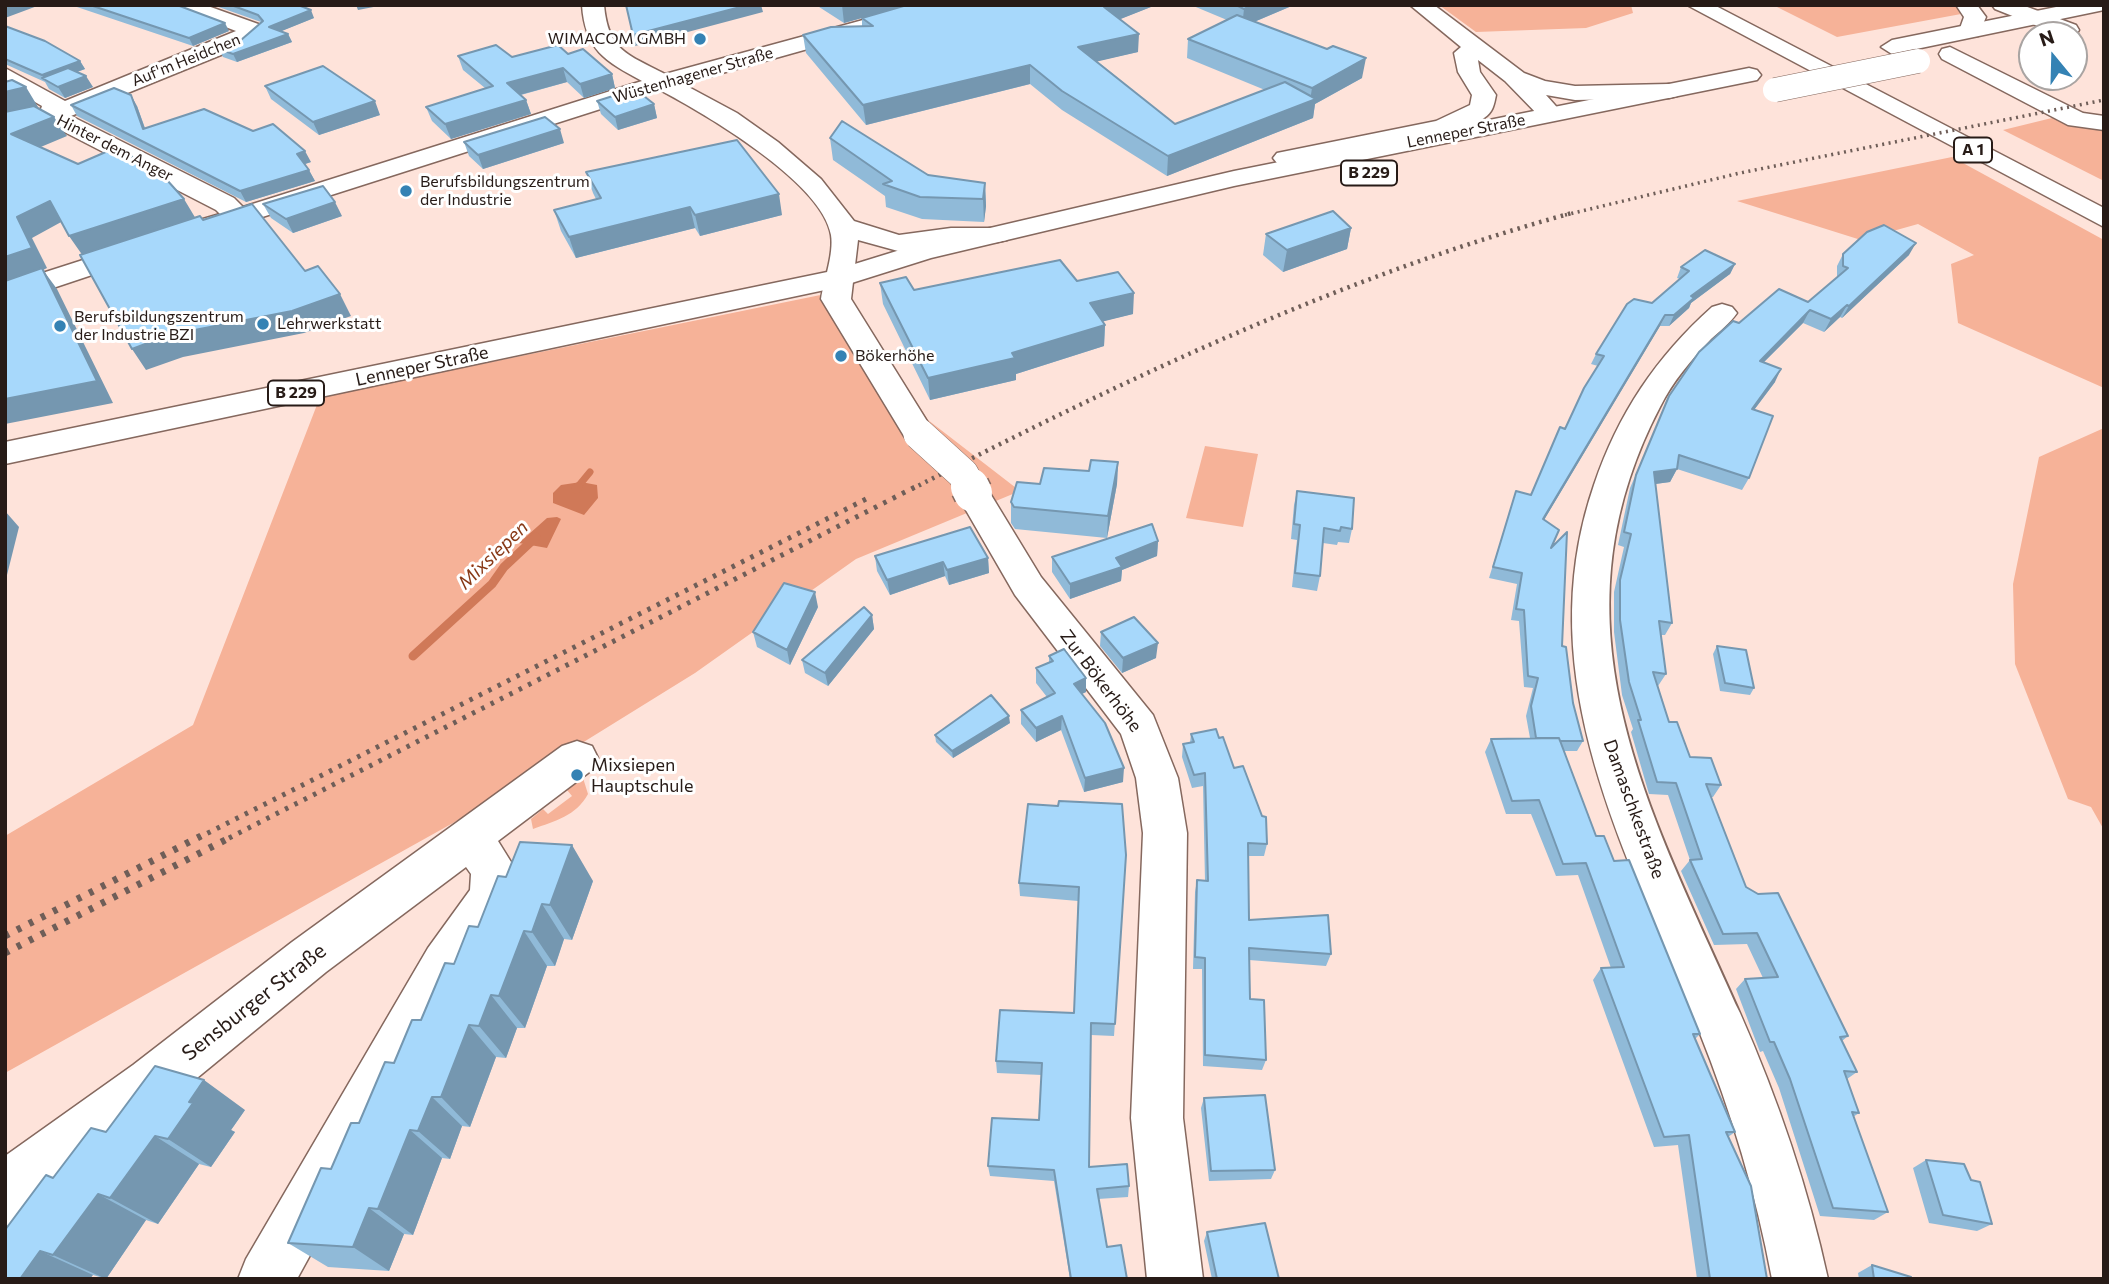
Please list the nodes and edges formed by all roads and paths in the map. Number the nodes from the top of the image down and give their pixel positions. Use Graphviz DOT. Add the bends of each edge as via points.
graph roads {
  1 [pos="185,5"];
  2 [pos="593,5"];
  3 [pos="943,5"];
  4 [pos="1407,5"];
  5 [pos="1420,5"];
  6 [pos="1698,5"];
  7 [pos="1734,5"];
  8 [pos="1966,5"];
  9 [pos="2002,5"];
  10 [pos="2099,5"];
  11 [pos="2035,21"];
  12 [pos="2041,21"];
  13 [pos="2018,25"];
  14 [pos="2018,29"];
  15 [pos="1970,31"];
  16 [pos="1465,53"];
  17 [pos="1950,54"];
  18 [pos="5,75"];
  19 [pos="1513,76"];
  20 [pos="663,82"];
  21 [pos="1669,91"];
  22 [pos="56,117"];
  23 [pos="1550,122"];
  24 [pos="2104,123"];
  25 [pos="5,125"];
  26 [pos="5,142"];
  27 [pos="1277,164"];
  28 [pos="2104,197"];
  29 [pos="237,217"];
  30 [pos="2104,219"];
  31 [pos="845,227"];
  32 [pos="997,234"];
  33 [pos="839,278"];
  34 [pos="5,295"];
  35 [pos="1722,313"];
  36 [pos="5,453"];
  37 [pos="577,758"];
  38 [pos="460,846"];
  39 [pos="50,1159"];
  40 [pos="5,1189"];
  41 [pos="5,1225"];
  42 [pos="267,1279"];
  43 [pos="1175,1279"];
  44 [pos="1800,1279"];
  1 -- 22 [label="main road, Auf'm Heidchen" via="253,30"];
  2 -- 20 [label="main road" via="595,31 605,47"];
  3 -- 20 [label="main road, Wüstenhagener Straße"];
  4 -- 16 [label="main road"];
  5 -- 19 [label="main road"];
  6 -- 30 [label="main road, A 1"];
  7 -- 28 [label="main road, A 1"];
  8 -- 15 [label="main road" via="1975,17"];
  9 -- 11 [label="main road"];
  10 -- 12 [label="main road, Lenneper Straße / B 229"];
  13 -- 15 [label="main road, Lenneper Straße / B 229"];
  14 -- 17 [label="main road, Lenneper Straße / B 229"];
  15 -- 21 [label="main road, Lenneper Straße / B 229"];
  16 -- 23 [label="main road" via="1517,105"];
  16 -- 27 [label="main road" via="1469,72 1484,95 1482,107 1474,114 1443,127"];
  17 -- 23 [label="main road, Lenneper Straße / B 229, bridge" via="1774,90"];
  17 -- 24 [label="main road" via="2077,120"];
  18 -- 22 [label="main road, Hinter dem Anger" via="55,103"];
  19 -- 21 [label="main road" via="1578,95"];
  19 -- 23 [label="main road"];
  20 -- 29 [label="main road, Wüstenhagener Straße"];
  20 -- 31 [label="main road" via="747,132 822,194"];
  21 -- 23 [label="main road, Lenneper Straße / B 229"];
  22 -- 25 [label="main road" via="26,117"];
  22 -- 26 [label="main road"];
  22 -- 29 [label="main road, Hinter dem Anger" via="225,204"];
  23 -- 27 [label="main road, Lenneper Straße / B 229"];
  23 -- 33 [label="main road, Lenneper Straße / B 229" via="932,270 894,277"];
  27 -- 32 [label="main road, Lenneper Straße / B 229"];
  29 -- 34 [label="main road, Wüstenhagener Straße"];
  31 -- 32 [label="main road" via="898,243"];
  31 -- 33 [label="main road, Zur Bökerhöhe"];
  32 -- 33 [label="main road, Lenneper Straße / B 229" via="895,257"];
  33 -- 36 [label="main road, Lenneper Straße / B 229"];
  33 -- 43 [label="main road, Zur Bökerhöhe, bridge" via="835,299 841,311 919,434 963,474 1028,586 1139,727 1157,778 1166,833 1157,1118"];
  35 -- 44 [label="main road, Damaschkestraße" via="1665,370 1634,421 1604,501 1595,540 1590,646 1610,752 1749,1095 1786,1208"];
  37 -- 38 [label="main road, Sensburger Straße"];
  38 -- 39 [label="main road, Sensburger Straße"];
  38 -- 42 [label="main road" via="481,852 494,870 492,896 445,963"];
  39 -- 40 [label="main road, Sensburger Straße"];
  39 -- 41 [label="main road, Sensburger Straße"];
}
